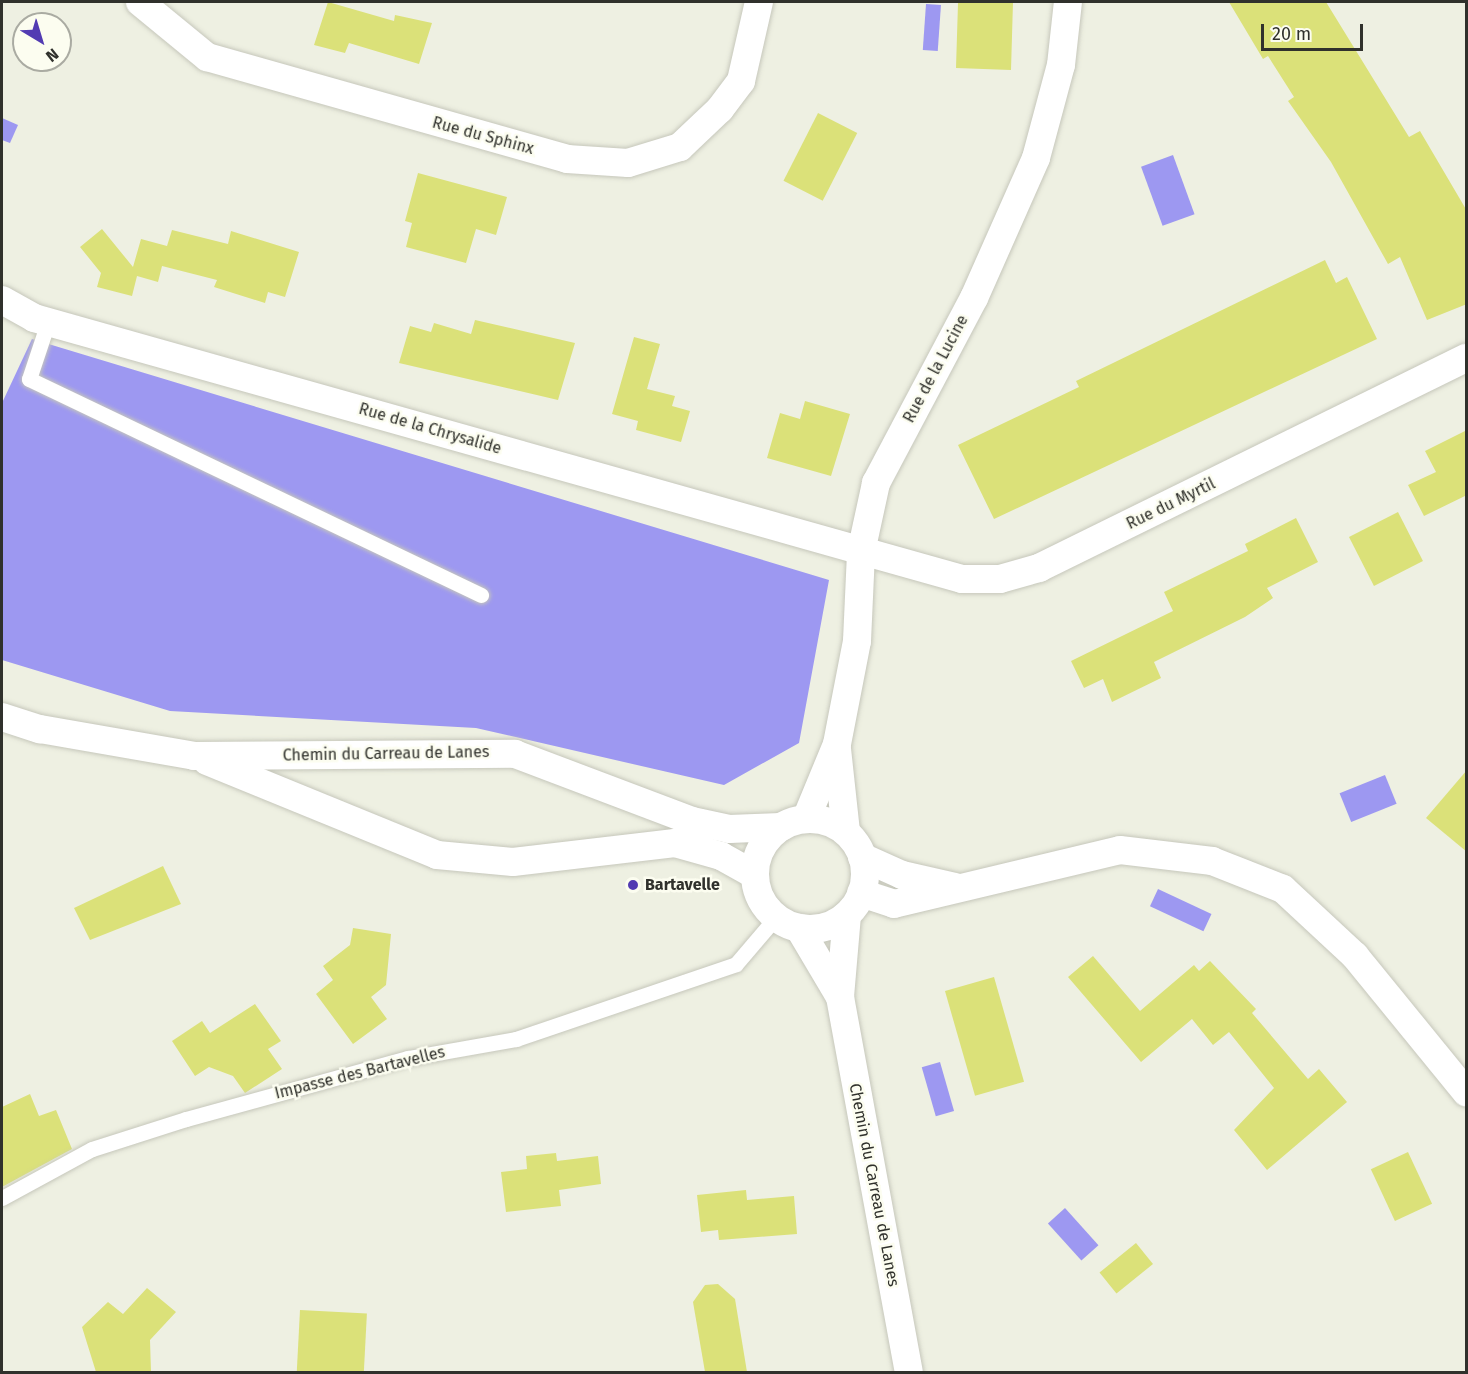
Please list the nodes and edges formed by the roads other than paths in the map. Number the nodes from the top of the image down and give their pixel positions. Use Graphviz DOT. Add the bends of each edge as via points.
graph roads {
  1 [pos="140,2"];
  2 [pos="759,2"];
  3 [pos="1068,2"];
  4 [pos="2,300"];
  5 [pos="48,322"];
  6 [pos="1467,358"];
  7 [pos="861,552"];
  8 [pos="481,595"];
  9 [pos="2,717"];
  10 [pos="837,744"];
  11 [pos="194,756"];
  12 [pos="794,823"];
  13 [pos="846,832"];
  14 [pos="862,857"];
  15 [pos="754,874"];
  16 [pos="962,888"];
  17 [pos="854,904"];
  18 [pos="787,922"];
  19 [pos="840,997"];
  20 [pos="1467,1092"];
  21 [pos="2,1198"];
  22 [pos="909,1372"];
  1 -- 2 [label="street, Rue du Sphinx" via="207,57 567,159 628,163 680,147 720,109 741,81"];
  3 -- 7 [label="street, Rue de la Lucine" via="1061,65 1036,159 974,298 876,483"];
  4 -- 5 [label="street, Rue de la Chrysalide"];
  5 -- 7 [label="street, Rue de la Chrysalide"];
  5 -- 8 [label="lane" via="29,378"];
  6 -- 7 [label="street, Rue du Myrtil" via="1039,568 1000,579 962,579"];
  7 -- 10 [label="street, Rue de la Lucine" via="857,641"];
  9 -- 11 [label="street, Chemin du Carreau de Lanes" via="40,729"];
  10 -- 12 [label="street, Rue de la Lucine"];
  10 -- 13 [label="street, Rue de la Lucine"];
  11 -- 12 [label="street, Chemin du Carreau de Lanes" via="515,754 692,821 729,829"];
  11 -- 15 [label="street, Chemin du Carreau de Lanes" via="436,855 513,862 675,843 721,856"];
  12 -- 13 [label="street"];
  12 -- 15 [label="street" via="767,839"];
  13 -- 14 [label="street"];
  14 -- 16 [label="street" via="902,875"];
  14 -- 17 [label="street"];
  15 -- 18 [label="street" via="757,890"];
  16 -- 17 [label="street" via="894,904"];
  16 -- 20 [label="street" via="1120,850 1212,861 1283,889 1355,956"];
  17 -- 18 [label="street" via="816,929"];
  17 -- 19 [label="street, Chemin du Carreau de Lanes"];
  18 -- 19 [label="street, Chemin du Carreau de Lanes"];
  18 -- 21 [label="lane, Impasse des Bartavelles" via="736,964 516,1039 408,1058 186,1119 92,1149"];
  19 -- 22 [label="street, Chemin du Carreau de Lanes"];
}
